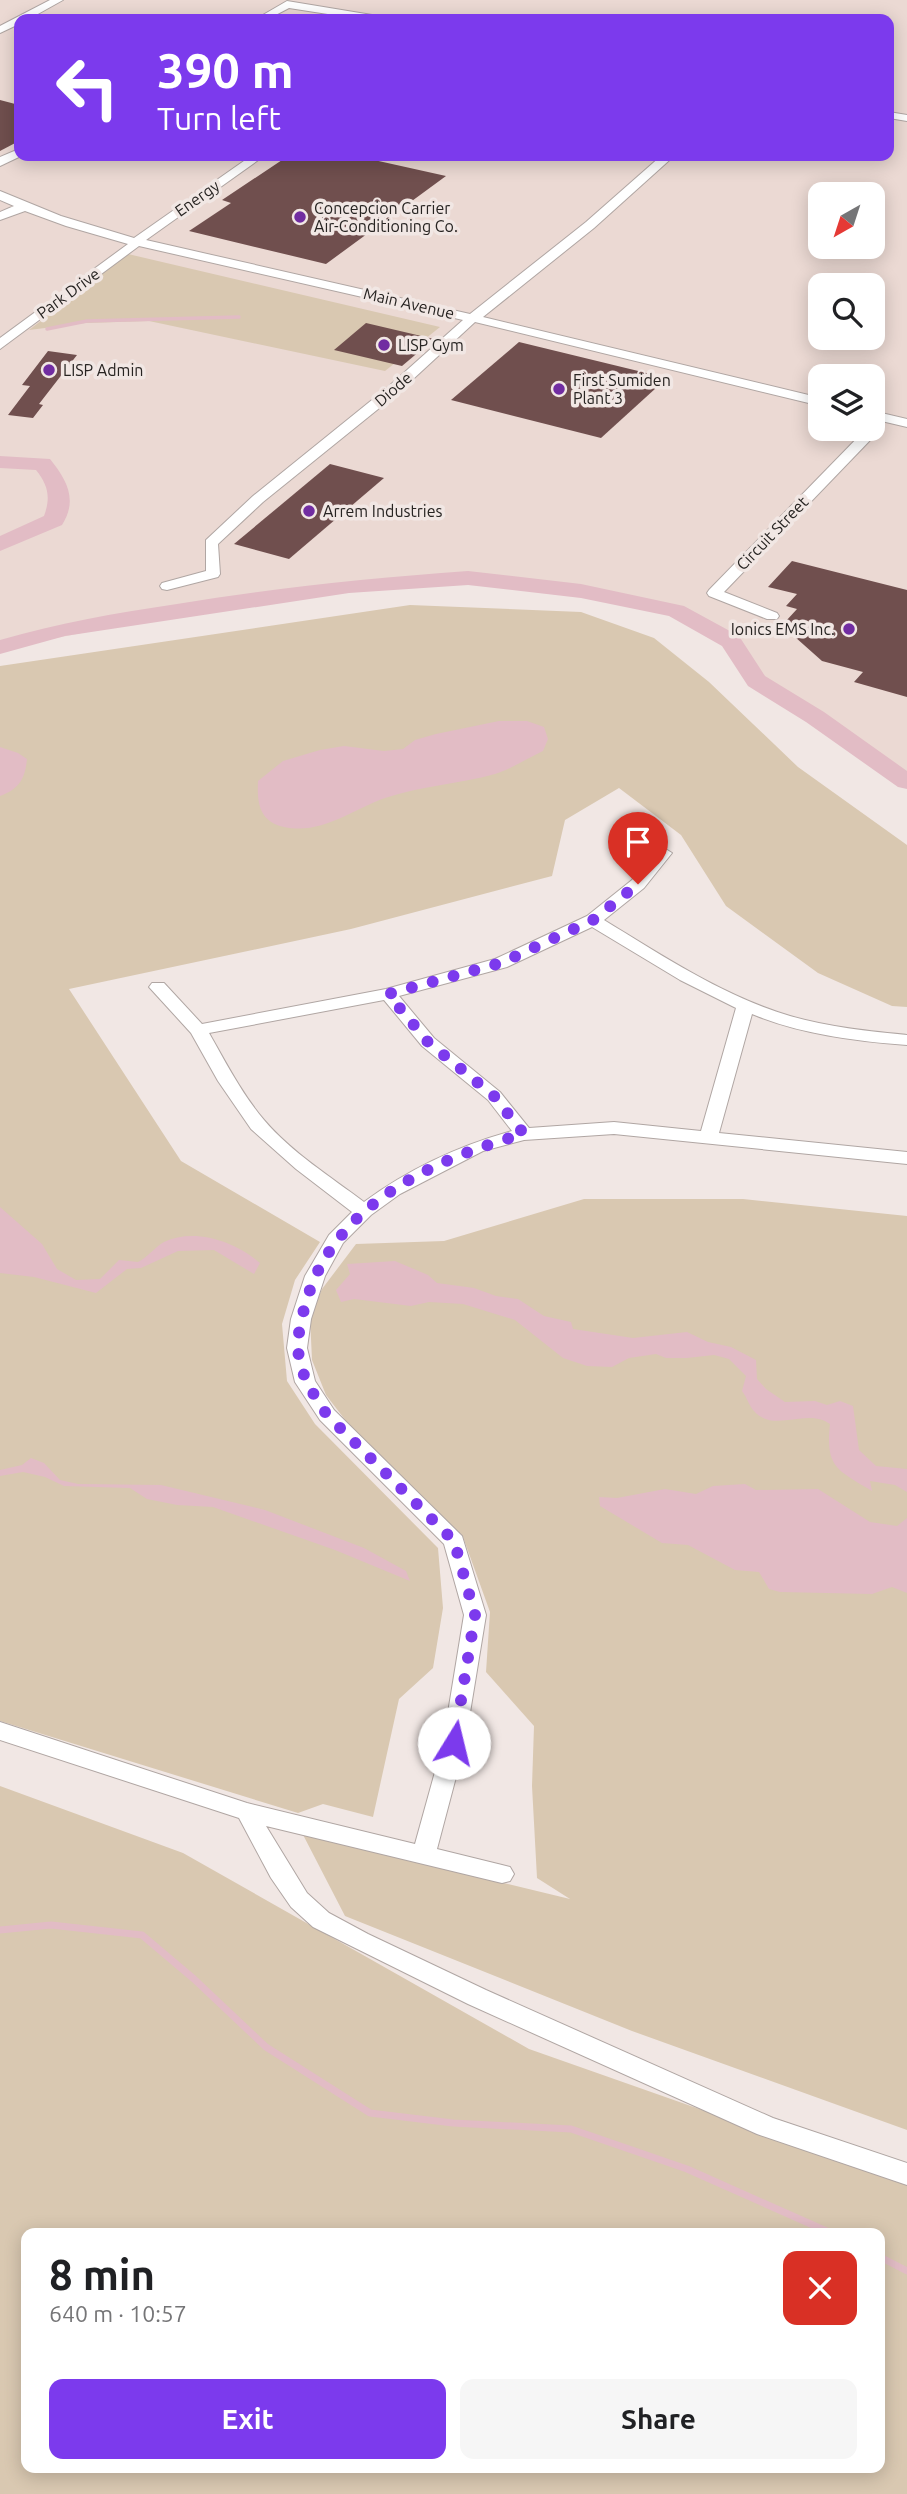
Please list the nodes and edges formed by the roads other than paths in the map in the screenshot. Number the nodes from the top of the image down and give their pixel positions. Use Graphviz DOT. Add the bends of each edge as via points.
graph roads {
  1 [pos="58,0"];
  2 [pos="31,14"];
  3 [pos="270,14"];
  4 [pos="348,14"];
  5 [pos="251,161"];
  6 [pos="662,161"];
  7 [pos="0,195"];
  8 [pos="24,207"];
  9 [pos="0,216"];
  10 [pos="138,242"];
  11 [pos="474,318"];
  12 [pos="0,345"];
  13 [pos="678,368"];
  14 [pos="808,386"];
  15 [pos="808,399"];
  16 [pos="885,405"];
  17 [pos="907,410"];
  18 [pos="885,418"];
  19 [pos="907,423"];
  20 [pos="861,441"];
  21 [pos="167,586"];
  22 [pos="772,616"];
  23 [pos="664,853"];
  24 [pos="593,920"];
  25 [pos="158,987"];
  26 [pos="388,994"];
  27 [pos="745,1006"];
  28 [pos="198,1030"];
  29 [pos="907,1040"];
  30 [pos="524,1134"];
  31 [pos="708,1138"];
  32 [pos="907,1158"];
  33 [pos="364,1212"];
  34 [pos="0,1731"];
  35 [pos="247,1812"];
  36 [pos="424,1855"];
  37 [pos="502,1874"];
  38 [pos="907,2174"];
  1 -- 2 [label="street"];
  3 -- 4 [label="street" via="288,4"];
  5 -- 10 [label="street, Energy"];
  6 -- 11 [label="street, Diode"];
  7 -- 8 [label="street, Main Avenue"];
  8 -- 9 [label="street"];
  8 -- 10 [label="street, Main Avenue"];
  10 -- 11 [label="street, Main Avenue"];
  10 -- 12 [label="street, Park Drive"];
  11 -- 13 [label="street, Main Avenue"];
  11 -- 21 [label="street, Diode" via="211,543 213,575"];
  13 -- 14 [label="street" via="683,357"];
  13 -- 15 [label="street, Main Avenue"];
  16 -- 17 [label="street"];
  18 -- 19 [label="street"];
  20 -- 22 [label="street, Circuit Street" via="714,593"];
  23 -- 24 [label="street" via="638,884"];
  24 -- 26 [label="street" via="501,963"];
  24 -- 27 [label="street" via="658,961"];
  25 -- 28 [label="street"];
  26 -- 28 [label="street"];
  26 -- 30 [label="street" via="428,1042 494,1096"];
  27 -- 29 [label="street" via="800,1023"];
  27 -- 31 [label="street"];
  28 -- 33 [label="street" via="258,1125"];
  30 -- 31 [label="street" via="614,1128"];
  30 -- 33 [label="street" via="476,1147 393,1190"];
  31 -- 32 [label="street"];
  33 -- 36 [label="street" via="336,1239 315,1276 297,1348 305,1382 327,1415 454,1541 475,1615 454,1743"];
  34 -- 35 [label="street"];
  35 -- 36 [label="street"];
  35 -- 38 [label="street" via="279,1871 299,1900 321,1920 477,1997 766,2126"];
  36 -- 37 [label="street"];
}
